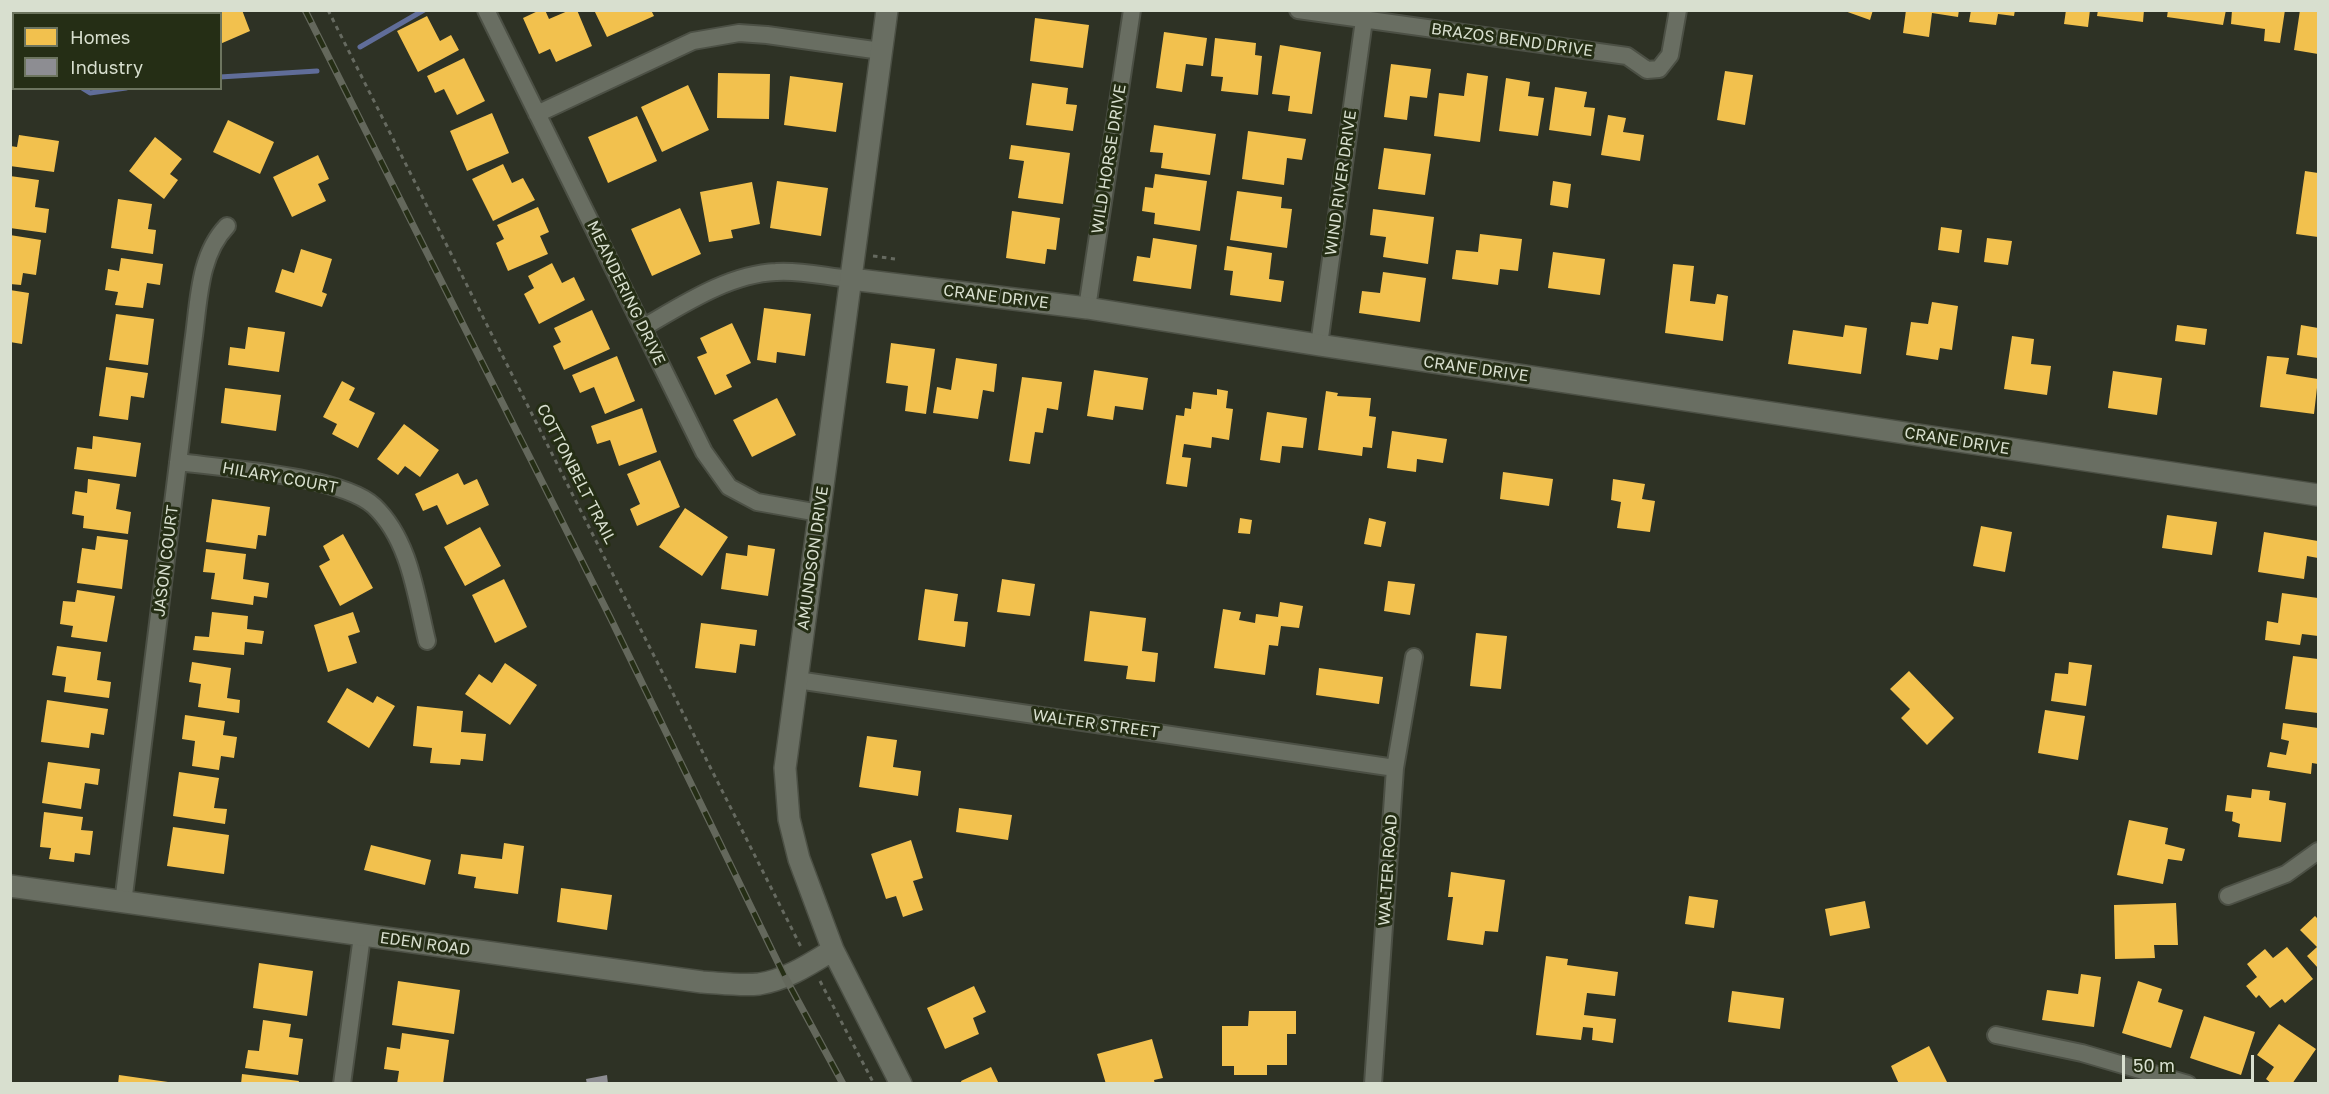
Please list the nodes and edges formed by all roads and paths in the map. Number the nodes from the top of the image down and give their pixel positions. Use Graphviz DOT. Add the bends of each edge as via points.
graph roads {
  1 [pos="328,10"];
  2 [pos="486,10"];
  3 [pos="887,10"];
  4 [pos="1131,10"];
  5 [pos="1298,10"];
  6 [pos="1678,10"];
  7 [pos="1364,20"];
  8 [pos="881,51"];
  9 [pos="537,114"];
  10 [pos="227,226"];
  11 [pos="851,279"];
  12 [pos="1087,308"];
  13 [pos="644,327"];
  14 [pos="1319,345"];
  15 [pos="178,462"];
  16 [pos="2319,495"];
  17 [pos="819,513"];
  18 [pos="427,641"];
  19 [pos="1414,657"];
  20 [pos="797,680"];
  21 [pos="1395,768"];
  22 [pos="2319,851"];
  23 [pos="10,886"];
  24 [pos="2228,896"];
  25 [pos="123,903"];
  26 [pos="363,936"];
  27 [pos="802,948"];
  28 [pos="833,950"];
  29 [pos="818,977"];
  30 [pos="1995,1035"];
  31 [pos="342,1083"];
  32 [pos="874,1083"];
  33 [pos="901,1083"];
  34 [pos="1373,1083"];
  35 [pos="2188,1083"];
  1 -- 27 [label="path, COTTONBELT TRAIL"];
  2 -- 9 [label="street, MEANDERING DRIVE"];
  3 -- 8 [label="street, AMUNDSON DRIVE"];
  4 -- 12 [label="street, WILD HORSE DRIVE"];
  5 -- 7 [label="street, BRAZOS BEND DRIVE"];
  6 -- 7 [label="street, BRAZOS BEND DRIVE" via="1670,55 1659,69 1647,70 1627,56"];
  7 -- 14 [label="street, WIND RIVER DRIVE"];
  8 -- 9 [label="street" via="739,33 693,41"];
  8 -- 11 [label="street, AMUNDSON DRIVE"];
  9 -- 13 [label="street, MEANDERING DRIVE"];
  10 -- 15 [label="street, JASON COURT" via="216,238 204,267"];
  11 -- 12 [label="street, CRANE DRIVE"];
  11 -- 13 [label="street, CRANE DRIVE" via="778,271 756,274 726,283"];
  11 -- 17 [label="street, AMUNDSON DRIVE"];
  12 -- 14 [label="street, CRANE DRIVE"];
  13 -- 17 [label="street, MEANDERING DRIVE" via="704,452 729,487 758,502"];
  14 -- 16 [label="street, CRANE DRIVE"];
  15 -- 18 [label="street, HILARY COURT" via="318,483 350,492 374,506 398,541 410,569"];
  15 -- 25 [label="street, JASON COURT"];
  17 -- 20 [label="street, AMUNDSON DRIVE"];
  19 -- 21 [label="street, WALTER ROAD"];
  20 -- 21 [label="street, WALTER STREET"];
  20 -- 28 [label="street, AMUNDSON DRIVE" via="784,768 789,819 798,859"];
  21 -- 34 [label="street, WALTER ROAD"];
  22 -- 24 [label="street" via="2286,874"];
  23 -- 25 [label="street, EDEN ROAD"];
  25 -- 26 [label="street, EDEN ROAD"];
  26 -- 28 [label="street, EDEN ROAD" via="702,982 757,984 784,977"];
  26 -- 31 [label="street"];
  28 -- 33 [label="street, AMUNDSON DRIVE"];
  29 -- 32 [label="path"];
  30 -- 35 [label="street" via="2082,1053"];
}
